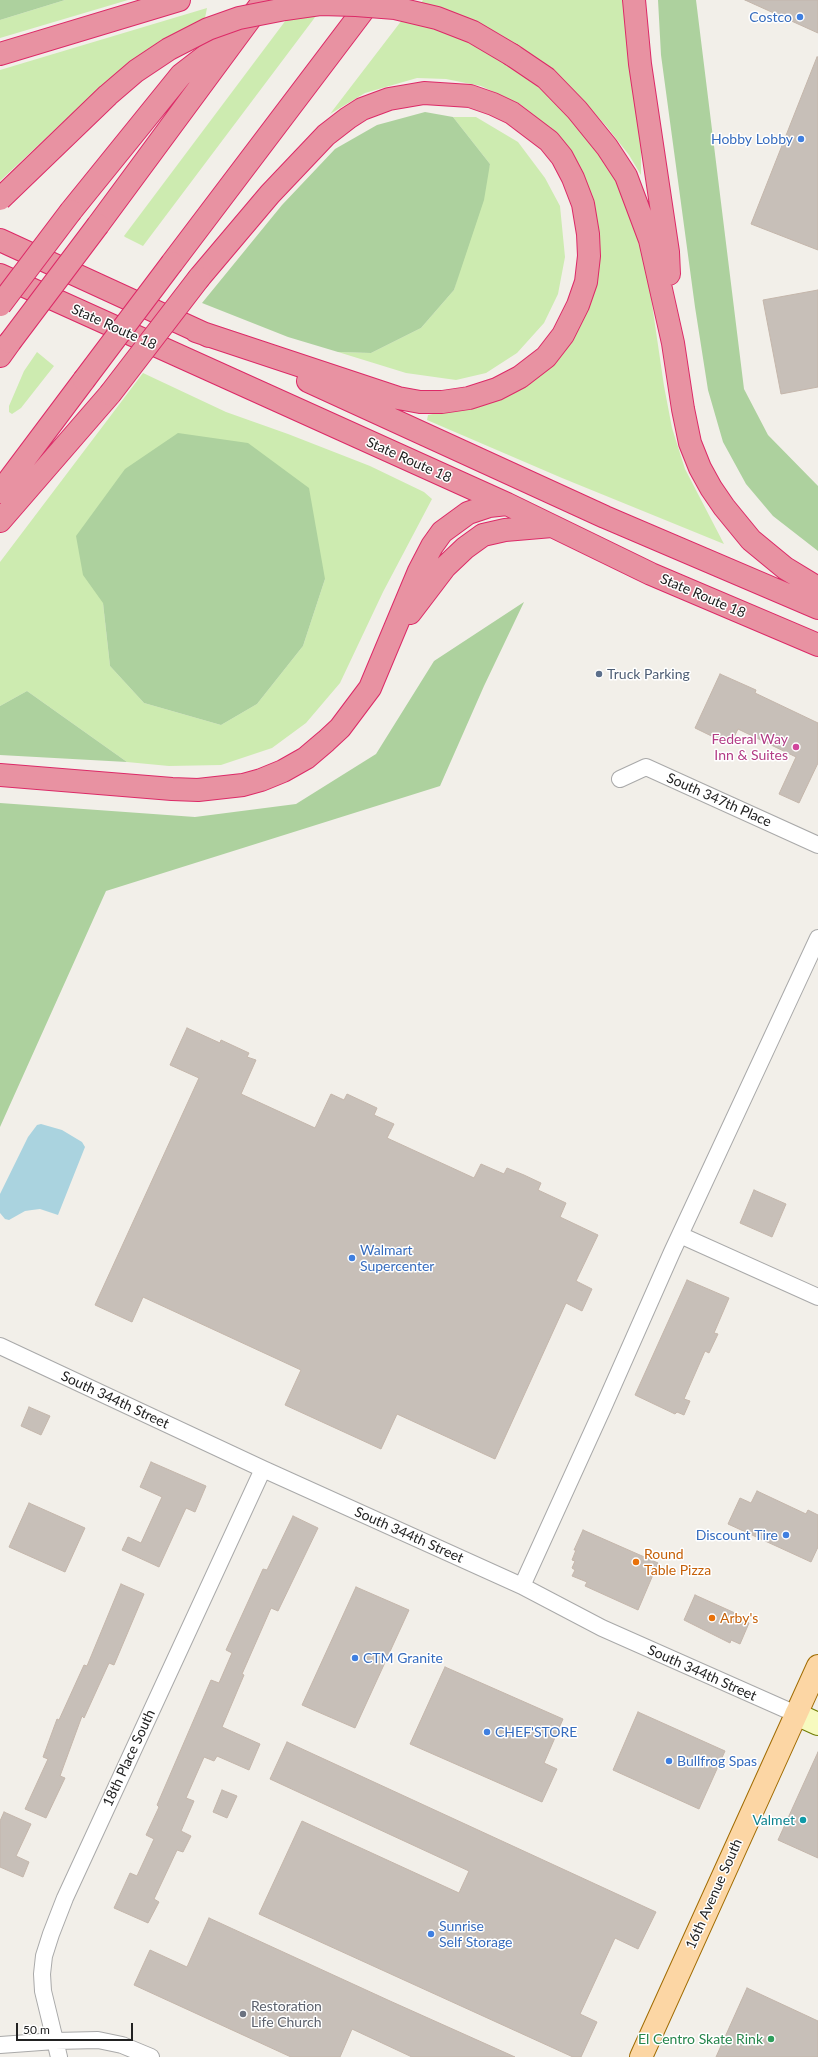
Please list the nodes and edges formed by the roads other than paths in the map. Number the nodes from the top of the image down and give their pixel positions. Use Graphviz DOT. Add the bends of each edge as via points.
graph roads {
  1 [pos="179,0"];
  2 [pos="264,0"];
  3 [pos="370,0"];
  4 [pos="634,0"];
  5 [pos="245,26"];
  6 [pos="0,54"];
  7 [pos="0,199"];
  8 [pos="0,240"];
  9 [pos="0,275"];
  10 [pos="0,280"];
  11 [pos="29,289"];
  12 [pos="0,305"];
  13 [pos="196,330"];
  14 [pos="673,343"];
  15 [pos="5,349"];
  16 [pos="0,492"];
  17 [pos="507,504"];
  18 [pos="0,521"];
  19 [pos="555,526"];
  20 [pos="818,588"];
  21 [pos="818,608"];
  22 [pos="391,638"];
  23 [pos="818,645"];
  24 [pos="0,775"];
  25 [pos="620,779"];
  26 [pos="818,846"];
  27 [pos="818,938"];
  28 [pos="680,1235"];
  29 [pos="818,1297"];
  30 [pos="0,1346"];
  31 [pos="263,1469"];
  32 [pos="522,1586"];
  33 [pos="818,1666"];
  34 [pos="796,1714"];
  35 [pos="818,1724"];
  36 [pos="55,2041"];
  37 [pos="0,2045"];
  38 [pos="59,2057"];
  39 [pos="150,2057"];
  40 [pos="641,2057"];
  1 -- 6 [label="highway"];
  2 -- 5 [label="highway"];
  3 -- 16 [label="highway, bridge"];
  4 -- 14 [label="highway" via="640,64 668,252"];
  5 -- 12 [label="highway, bridge" via="181,75 71,211"];
  5 -- 15 [label="highway, bridge"];
  7 -- 14 [label="highway, bridge" via="136,71 169,49 208,29 239,18 320,4 394,8 437,18 473,32 512,55 546,78 607,146 626,176 650,240"];
  8 -- 13 [label="highway, State Route 18"];
  9 -- 11 [label="highway, State Route 18"];
  10 -- 11 [label="highway"];
  11 -- 17 [label="highway, State Route 18"];
  13 -- 18 [label="highway, bridge" via="398,398 442,402 469,398 497,389 520,377 546,357 563,335 578,305 586,282 589,256 583,204 562,157 549,141 512,113 493,104 470,96 424,93 389,99 362,109 326,135 270,194 198,278 110,394"];
  13 -- 21 [label="highway, State Route 18" via="605,516"];
  14 -- 20 [label="highway" via="690,443 700,468 724,507 751,540 785,568"];
  17 -- 19 [label="highway, State Route 18"];
  17 -- 22 [label="highway" via="489,506 468,513 442,532 419,571"];
  19 -- 22 [label="highway" via="521,528 483,535 445,567"];
  19 -- 23 [label="highway, State Route 18" via="651,574"];
  22 -- 24 [label="highway" via="370,688 340,728 306,758 261,780 226,788 172,789"];
  25 -- 26 [label="street, South 347th Place" via="646,767"];
  27 -- 28 [label="street"];
  28 -- 29 [label="street"];
  28 -- 32 [label="street"];
  30 -- 31 [label="street, South 344th Street"];
  31 -- 32 [label="street, South 344th Street"];
  31 -- 36 [label="street, 18th Place South" via="65,1898 51,1934 42,1974 46,2009"];
  32 -- 34 [label="street, South 344th Street" via="602,1628"];
  33 -- 34 [label="main road, 16th Avenue South"];
  34 -- 35 [label="street, South 344th Street"];
  34 -- 40 [label="main road, 16th Avenue South"];
  36 -- 37 [label="street"];
  36 -- 38 [label="street, 18th Place South"];
  36 -- 39 [label="street" via="107,2041"];
}
